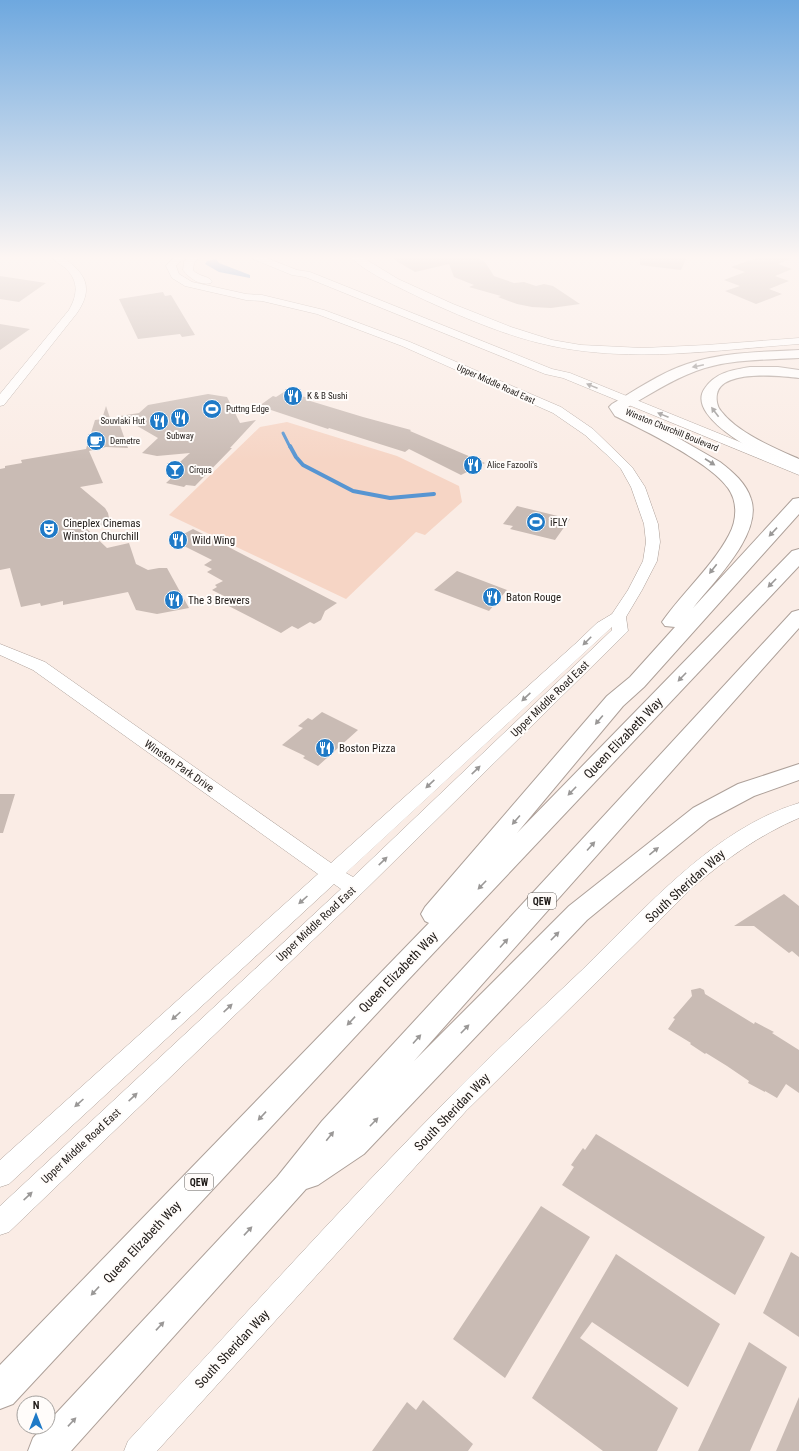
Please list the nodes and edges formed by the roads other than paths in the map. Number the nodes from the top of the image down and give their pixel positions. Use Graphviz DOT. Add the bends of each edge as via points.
graph roads {
  1 [pos="62,325"];
  2 [pos="356,325"];
  3 [pos="432,325"];
  4 [pos="495,325"];
  5 [pos="799,341"];
  6 [pos="799,354"];
  7 [pos="799,374"];
  8 [pos="0,402"];
  9 [pos="622,404"];
  10 [pos="793,468"];
  11 [pos="799,482"];
  12 [pos="799,503"];
  13 [pos="799,555"];
  14 [pos="799,616"];
  15 [pos="618,617"];
  16 [pos="0,649"];
  17 [pos="616,701"];
  18 [pos="799,772"];
  19 [pos="799,810"];
  20 [pos="332,874"];
  21 [pos="355,888"];
  22 [pos="397,973"];
  23 [pos="0,1176"];
  24 [pos="288,1188"];
  25 [pos="0,1223"];
  26 [pos="0,1392"];
  27 [pos="46,1451"];
  28 [pos="138,1451"];
  1 -- 8 [label="street"];
  2 -- 15 [label="street, Upper Middle Road East" via="557,410 605,446 626,467 638,487 651,524 653,542 650,561"];
  3 -- 9 [label="street, Winston Churchill Boulevard" via="549,372 556,381"];
  4 -- 5 [label="street" via="552,343 591,349 651,351"];
  6 -- 9 [label="highway, one-way" via="735,359 692,367"];
  10 -- 7 [label="highway, one-way" via="728,426 712,409 708,397 714,384 739,374 764,371"];
  9 -- 10 [label="street, Winston Churchill Boulevard"];
  9 -- 17 [label="highway, one-way" via="621,413 721,470 738,490 745,514 733,544 628,678"];
  10 -- 11 [label="street, Winston Churchill Boulevard"];
  12 -- 17 [label="highway, one-way" via="637,682"];
  13 -- 22 [label="highway, Queen Elizabeth Way / QEW, one-way"];
  24 -- 14 [label="highway, QEW, one-way" via="333,1131"];
  15 -- 20 [label="street, Upper Middle Road East, one-way" via="602,626"];
  21 -- 15 [label="street, Upper Middle Road East, one-way" via="620,631"];
  16 -- 20 [label="street, Winston Park Drive" via="39,666"];
  17 -- 22 [label="highway, one-way" via="426,924"];
  24 -- 18 [label="highway, one-way" via="353,1144 584,908 701,814 746,790"];
  19 -- 28 [label="street, South Sheridan Way" via="760,828 730,846 690,878 534,1028 441,1122"];
  20 -- 21 [label="street, Winston Park Drive"];
  20 -- 23 [label="street, Upper Middle Road East, one-way"];
  25 -- 21 [label="street, Upper Middle Road East, one-way"];
  22 -- 26 [label="highway, Queen Elizabeth Way / QEW, one-way"];
  27 -- 24 [label="highway, QEW, one-way"];
}
